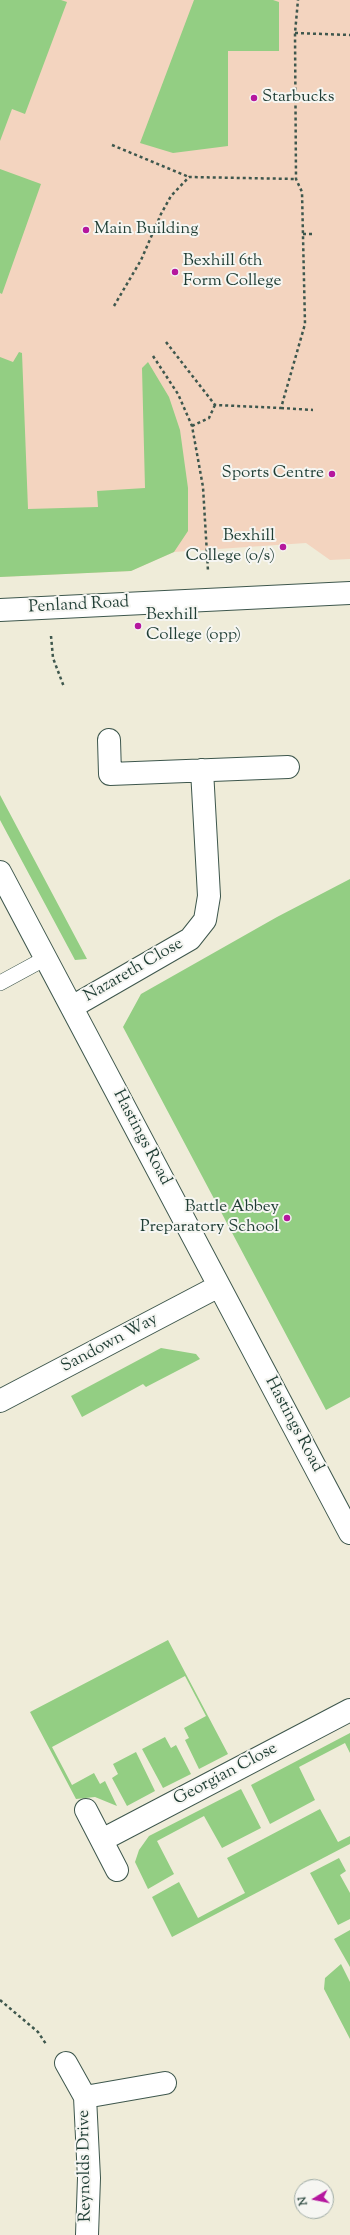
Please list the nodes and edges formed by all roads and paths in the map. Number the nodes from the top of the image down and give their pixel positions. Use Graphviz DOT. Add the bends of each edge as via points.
graph roads {
  1 [pos="298,0"];
  2 [pos="295,33"];
  3 [pos="350,35"];
  4 [pos="112,144"];
  5 [pos="189,177"];
  6 [pos="296,179"];
  7 [pos="303,234"];
  8 [pos="314,234"];
  9 [pos="114,306"];
  10 [pos="166,342"];
  11 [pos="153,356"];
  12 [pos="215,405"];
  13 [pos="281,408"];
  14 [pos="313,410"];
  15 [pos="192,426"];
  16 [pos="350,592"];
  17 [pos="209,600"];
  18 [pos="0,610"];
  19 [pos="53,658"];
  20 [pos="64,687"];
  21 [pos="109,740"];
  22 [pos="288,767"];
  23 [pos="202,770"];
  24 [pos="0,872"];
  25 [pos="46,958"];
  26 [pos="0,983"];
  27 [pos="72,1006"];
  28 [pos="219,1286"];
  29 [pos="0,1401"];
  30 [pos="350,1533"];
  31 [pos="350,1710"];
  32 [pos="86,1810"];
  33 [pos="102,1840"];
  34 [pos="117,1870"];
  35 [pos="0,2000"];
  36 [pos="66,2063"];
  37 [pos="165,2083"];
  38 [pos="84,2097"];
  39 [pos="88,2235"];
  1 -- 2 [label="path"];
  2 -- 3 [label="path"];
  2 -- 6 [label="path"];
  4 -- 5 [label="path"];
  5 -- 6 [label="path"];
  5 -- 9 [label="path" via="171,196 141,260"];
  6 -- 7 [label="path" via="302,192"];
  7 -- 8 [label="path"];
  7 -- 13 [label="path" via="305,324"];
  10 -- 12 [label="path"];
  11 -- 15 [label="path" via="178,394"];
  12 -- 13 [label="path"];
  12 -- 15 [label="path" via="209,418"];
  13 -- 14 [label="path"];
  15 -- 17 [label="path" via="203,487"];
  16 -- 17 [label="street, Penland Road"];
  17 -- 18 [label="street, Penland Road"];
  19 -- 20 [label="path"];
  21 -- 23 [label="street" via="110,774"];
  22 -- 23 [label="street"];
  23 -- 27 [label="street, Nazareth Close" via="210,896 205,920 190,939"];
  24 -- 25 [label="street, Hastings Road"];
  25 -- 26 [label="lane"];
  25 -- 27 [label="street, Hastings Road"];
  27 -- 28 [label="street, Hastings Road"];
  28 -- 29 [label="street, Sandown Way"];
  28 -- 30 [label="street, Hastings Road"];
  31 -- 33 [label="street, Georgian Close"];
  32 -- 33 [label="street"];
  33 -- 34 [label="street"];
  35 -- 36 [label="path" via="38,2032 55,2057"];
  36 -- 38 [label="street, Reynolds Drive"];
  37 -- 38 [label="street, Reynolds Drive"];
  38 -- 39 [label="street, Reynolds Drive" via="89,2178"];
}
